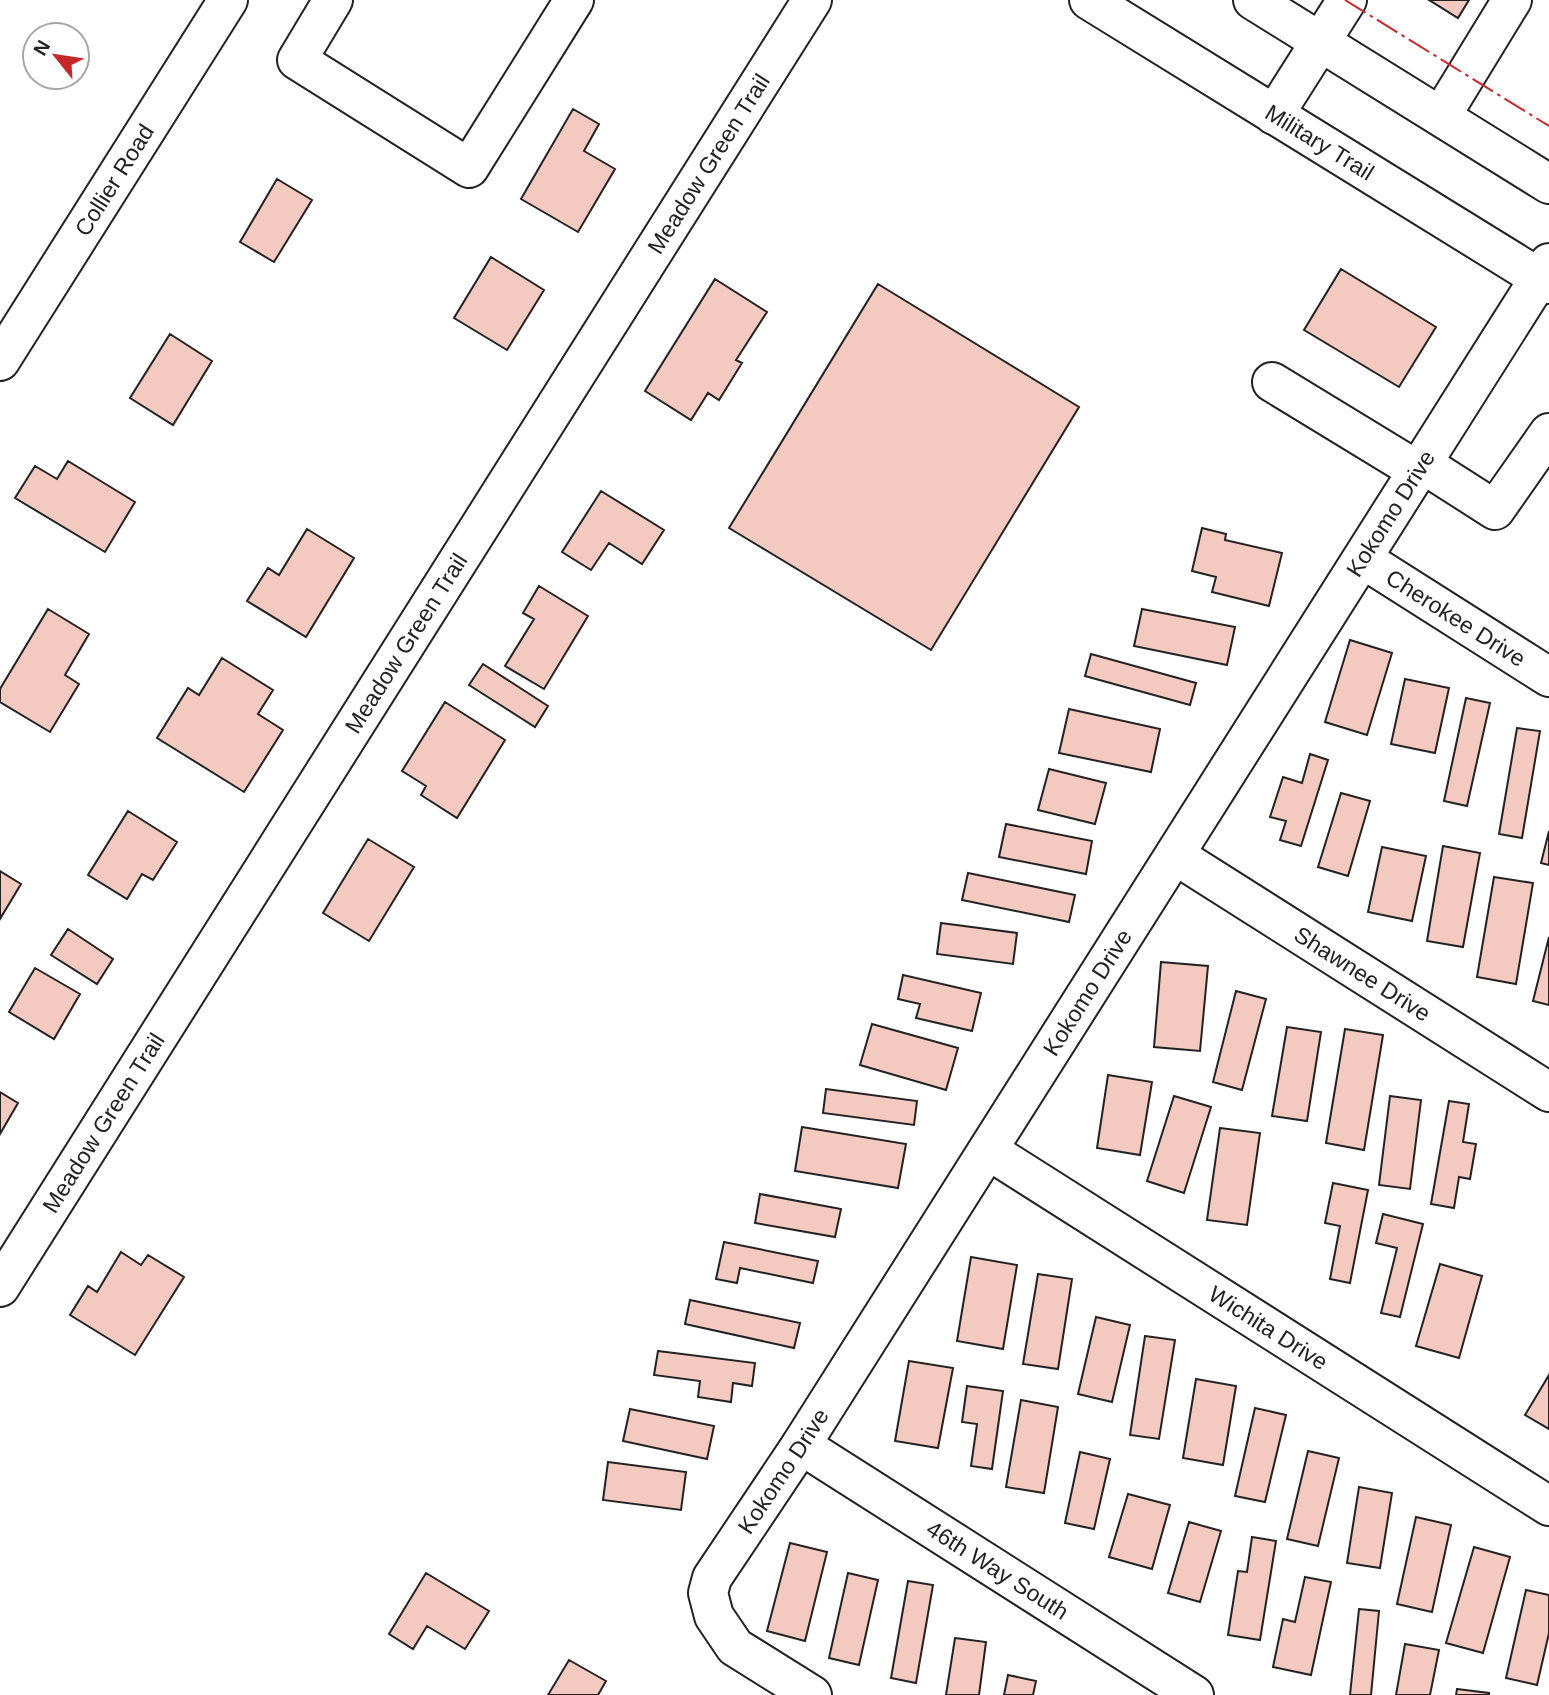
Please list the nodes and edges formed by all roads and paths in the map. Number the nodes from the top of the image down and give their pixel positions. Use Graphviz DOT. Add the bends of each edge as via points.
graph roads {
  1 [pos="228,0"];
  2 [pos="333,0"];
  3 [pos="574,0"];
  4 [pos="812,0"];
  5 [pos="1089,0"];
  6 [pos="1253,0"];
  7 [pos="1348,0"];
  8 [pos="1512,0"];
  9 [pos="1321,42"];
  10 [pos="1275,115"];
  11 [pos="1441,116"];
  12 [pos="1549,184"];
  13 [pos="1546,275"];
  14 [pos="0,360"];
  15 [pos="1272,382"];
  16 [pos="1549,433"];
  17 [pos="1421,468"];
  18 [pos="1363,559"];
  19 [pos="1549,677"];
  20 [pos="1175,855"];
  21 [pos="1549,1092"];
  22 [pos="988,1150"];
  23 [pos="0,1287"];
  24 [pos="801,1446"];
  25 [pos="1549,1506"];
  26 [pos="812,1695"];
  27 [pos="1194,1695"];
  1 -- 14 [label="street, Collier Road"];
  2 -- 3 [label="street" via="297,60 469,168"];
  4 -- 23 [label="street, Meadow Green Trail"];
  5 -- 10 [label="street, Military Trail"];
  6 -- 9 [label="street"];
  7 -- 9 [label="street"];
  8 -- 11 [label="street"];
  9 -- 10 [label="street"];
  9 -- 11 [label="street"];
  10 -- 13 [label="street, Military Trail"];
  11 -- 12 [label="street"];
  13 -- 17 [label="street, Kokomo Drive"];
  15 -- 17 [label="street"];
  16 -- 17 [label="street" via="1495,510"];
  17 -- 18 [label="street, Kokomo Drive"];
  18 -- 19 [label="street, Cherokee Drive"];
  18 -- 20 [label="street, Kokomo Drive"];
  20 -- 21 [label="street, Shawnee Drive"];
  20 -- 22 [label="street, Kokomo Drive"];
  22 -- 24 [label="street, Kokomo Drive"];
  22 -- 25 [label="street, Wichita Drive"];
  24 -- 26 [label="street, Kokomo Drive" via="712,1578 708,1593 714,1616 735,1647"];
  24 -- 27 [label="street, 46th Way South"];
}
